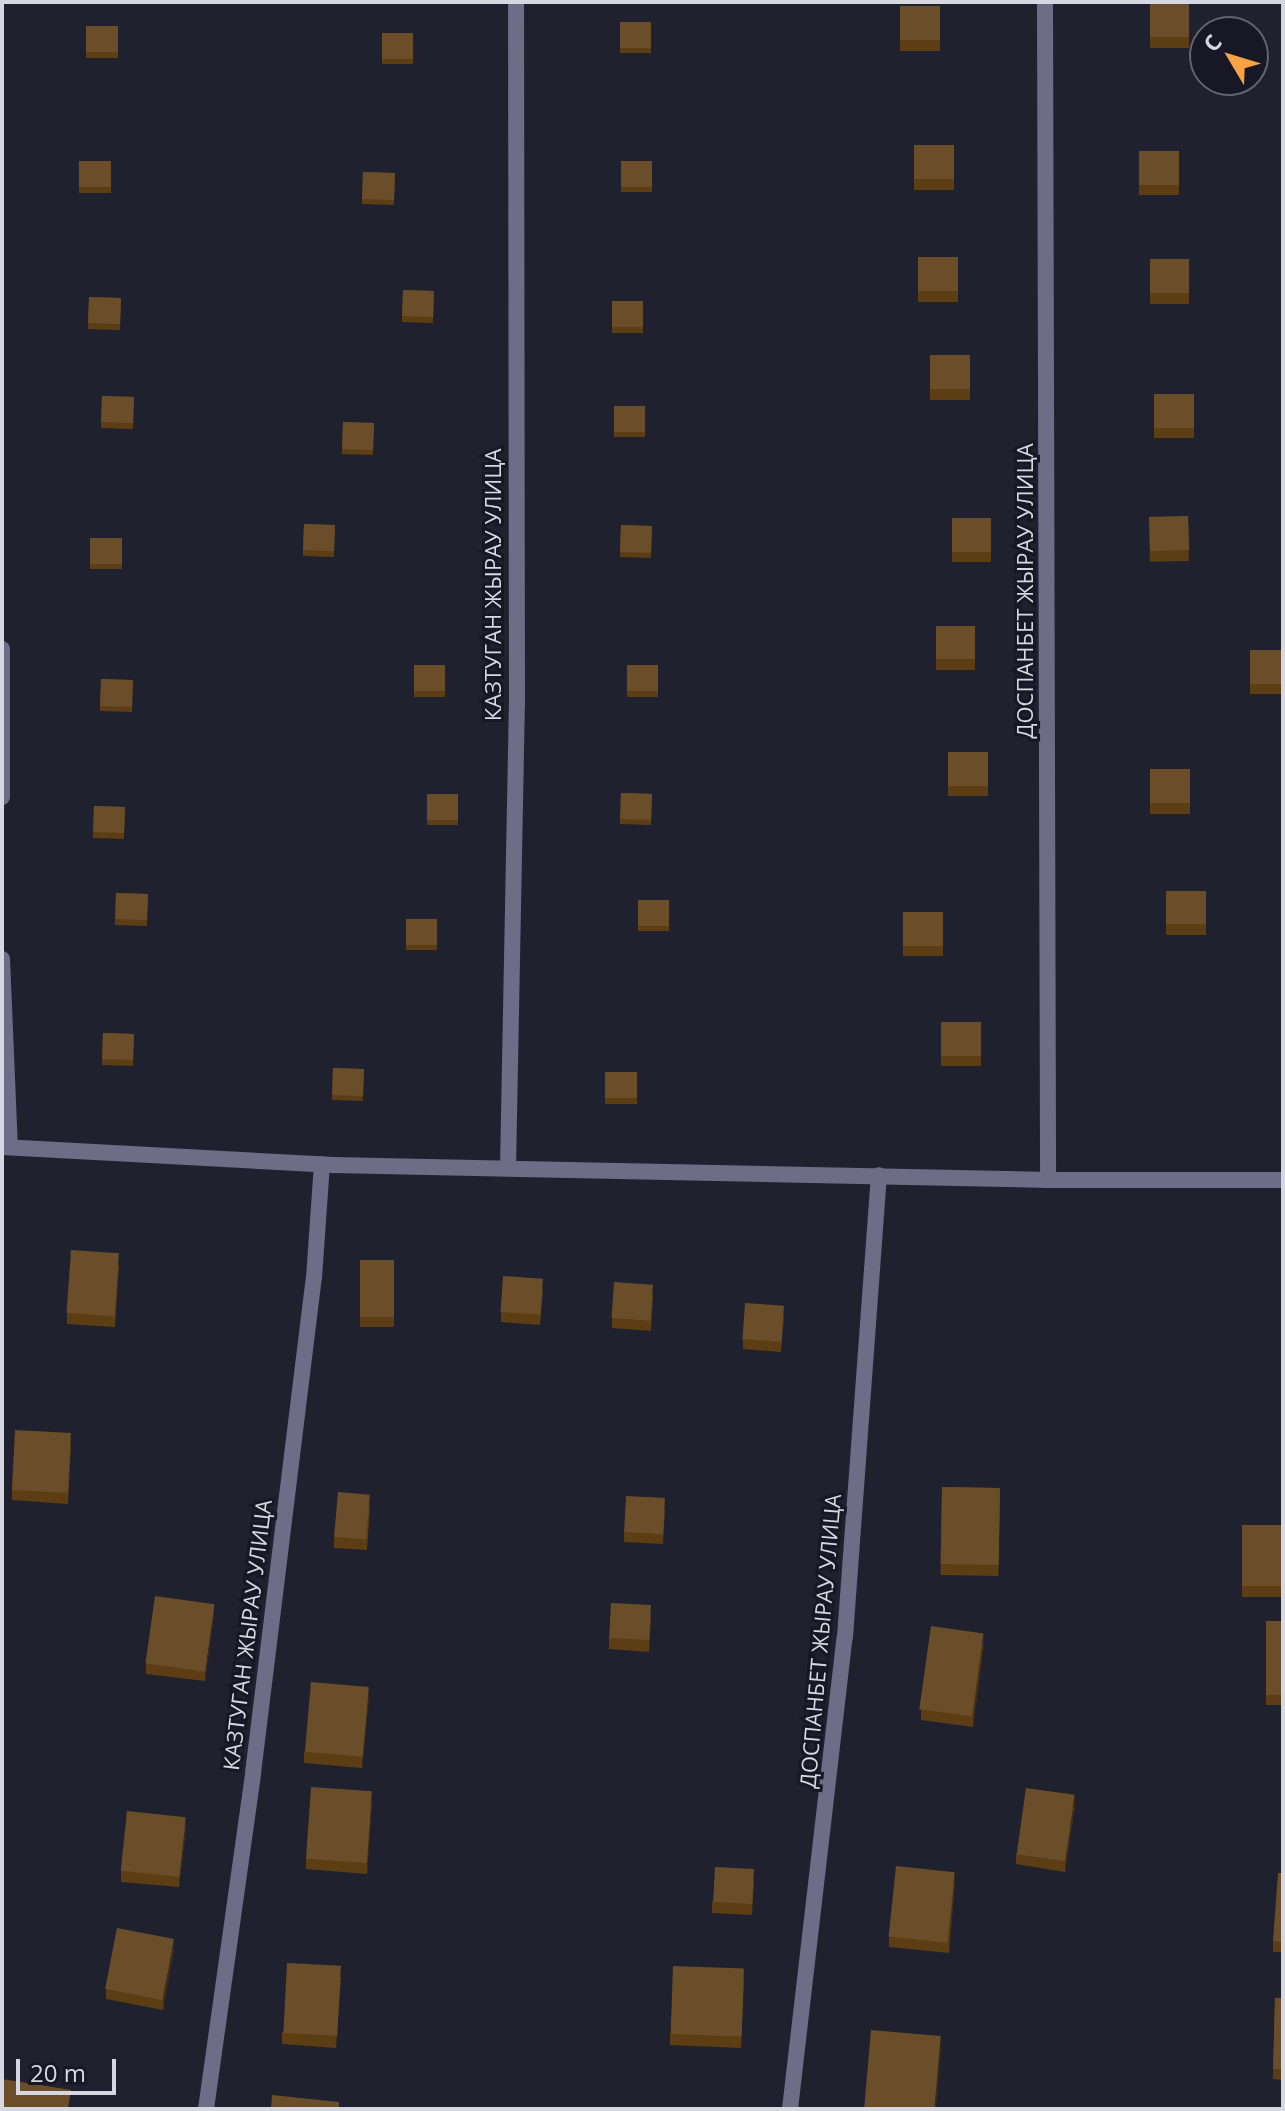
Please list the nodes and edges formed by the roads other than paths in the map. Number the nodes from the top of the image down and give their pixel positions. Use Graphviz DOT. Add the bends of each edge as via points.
graph roads {
  1 [pos="516,2"];
  2 [pos="1045,2"];
  3 [pos="2,649"];
  4 [pos="2,797"];
  5 [pos="2,959"];
  6 [pos="6,1146"];
  7 [pos="322,1164"];
  8 [pos="508,1168"];
  9 [pos="879,1175"];
  10 [pos="1048,1180"];
  11 [pos="1283,1180"];
  12 [pos="206,2109"];
  13 [pos="790,2109"];
  1 -- 8 [label="street, КАЗТУГАН ЖЫРАУ УЛИЦА" via="517,704"];
  2 -- 10 [label="street, ДОСПАНБЕТ ЖЫРАУ УЛИЦА"];
  3 -- 4 [label="street"];
  5 -- 6 [label="street"];
  6 -- 7 [label="street"];
  7 -- 8 [label="street"];
  7 -- 12 [label="street, КАЗТУГАН ЖЫРАУ УЛИЦА" via="314,1278"];
  8 -- 9 [label="street"];
  9 -- 10 [label="street"];
  9 -- 13 [label="street, ДОСПАНБЕТ ЖЫРАУ УЛИЦА" via="845,1637"];
  10 -- 11 [label="street"];
}
